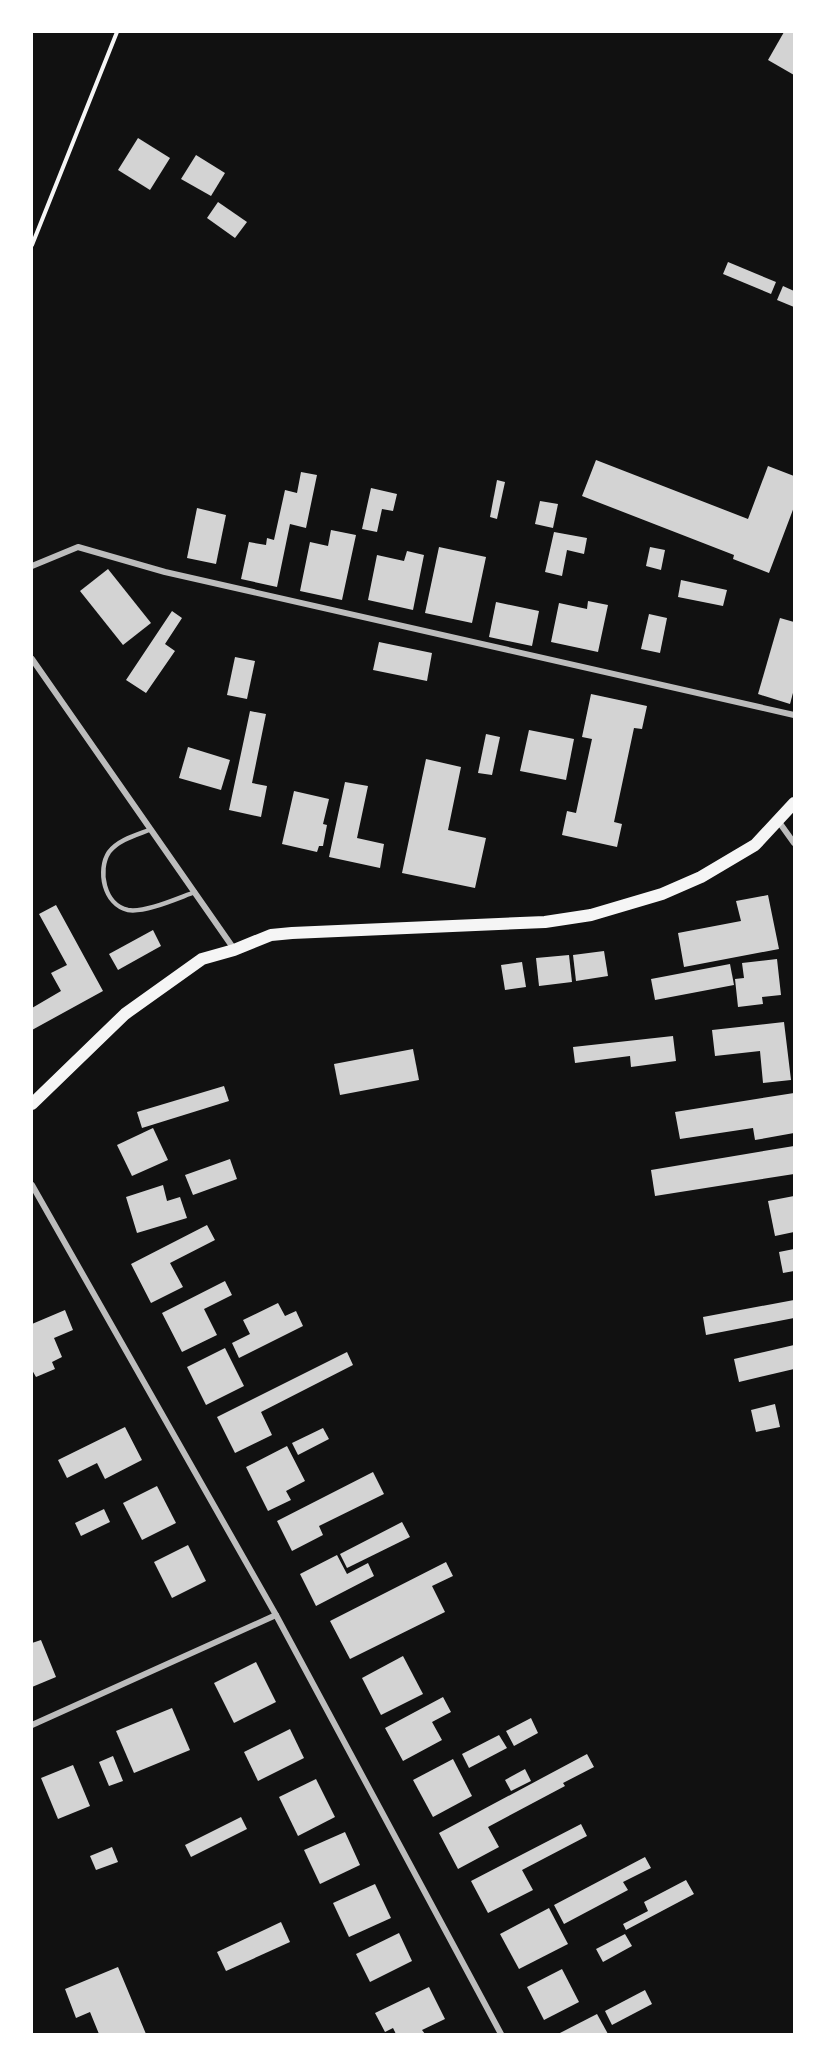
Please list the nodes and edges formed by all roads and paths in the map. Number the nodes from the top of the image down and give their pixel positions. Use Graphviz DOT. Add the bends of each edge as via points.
graph roads {
  1 [pos="117,32"];
  2 [pos="32,244"];
  3 [pos="32,566"];
  4 [pos="32,659"];
  5 [pos="795,715"];
  6 [pos="795,803"];
  7 [pos="778,822"];
  8 [pos="149,830"];
  9 [pos="795,843"];
  10 [pos="195,892"];
  11 [pos="234,950"];
  12 [pos="32,1104"];
  13 [pos="32,1185"];
  14 [pos="276,1615"];
  15 [pos="32,1725"];
  16 [pos="501,2034"];
  1 -- 2 [label="path"];
  3 -- 5 [label="street" via="78,548 165,572"];
  4 -- 8 [label="street"];
  6 -- 7 [label="main road"];
  7 -- 9 [label="street"];
  7 -- 11 [label="main road" via="755,845 701,877 662,894 591,915 545,922 292,933 272,935"];
  8 -- 10 [label="street"];
  8 -- 10 [label="lane" via="119,843 109,852 104,879 113,901 126,910 138,910"];
  10 -- 11 [label="street"];
  11 -- 12 [label="main road" via="202,959 125,1014"];
  13 -- 14 [label="street"];
  14 -- 15 [label="street"];
  14 -- 16 [label="street"];
}
